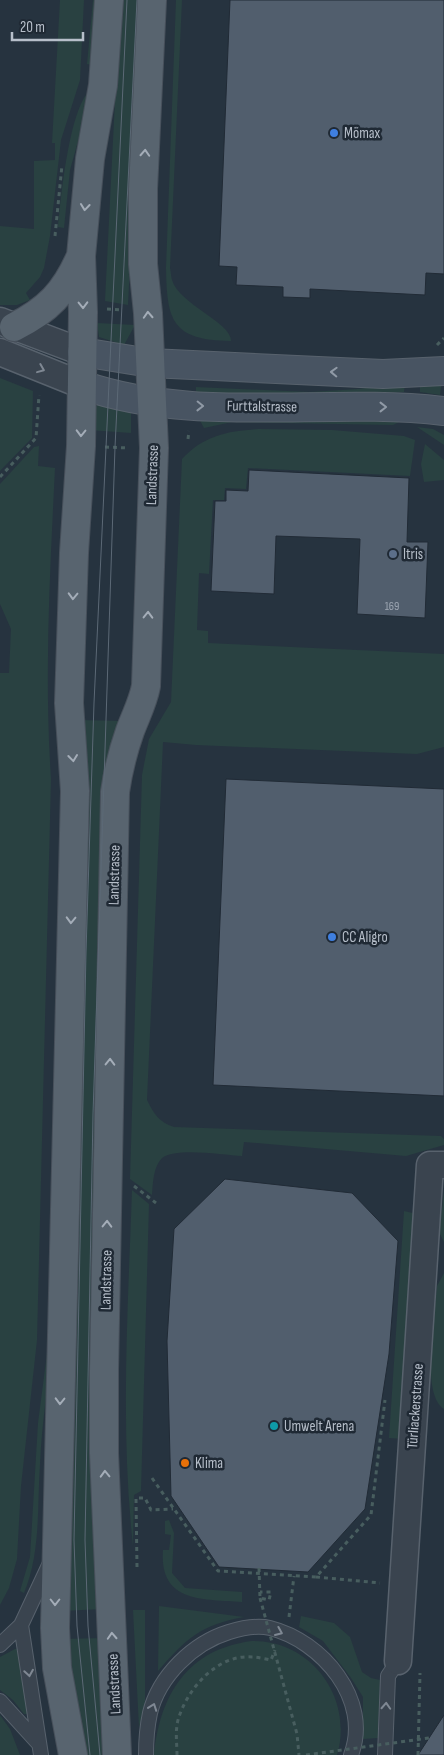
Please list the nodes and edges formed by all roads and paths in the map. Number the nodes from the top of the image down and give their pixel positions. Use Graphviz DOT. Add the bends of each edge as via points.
graph roads {
  1 [pos="109,0"];
  2 [pos="152,0"];
  3 [pos="81,256"];
  4 [pos="84,312"];
  5 [pos="148,313"];
  6 [pos="7,324"];
  7 [pos="0,352"];
  8 [pos="82,352"];
  9 [pos="150,364"];
  10 [pos="444,371"];
  11 [pos="82,385"];
  12 [pos="39,386"];
  13 [pos="152,403"];
  14 [pos="444,411"];
  15 [pos="81,446"];
  16 [pos="154,448"];
  17 [pos="0,477"];
  18 [pos="444,1165"];
  19 [pos="133,1186"];
  20 [pos="156,1203"];
  21 [pos="385,1400"];
  22 [pos="152,1478"];
  23 [pos="174,1509"];
  24 [pos="55,1554"];
  25 [pos="259,1568"];
  26 [pos="137,1571"];
  27 [pos="260,1573"];
  28 [pos="294,1576"];
  29 [pos="316,1577"];
  30 [pos="373,1582"];
  31 [pos="260,1592"];
  32 [pos="260,1598"];
  33 [pos="21,1625"];
  34 [pos="283,1633"];
  35 [pos="0,1645"];
  36 [pos="409,1662"];
  37 [pos="0,1701"];
  38 [pos="429,1738"];
  39 [pos="40,1750"];
  40 [pos="73,1755"];
  41 [pos="117,1755"];
  42 [pos="146,1755"];
  43 [pos="177,1755"];
  44 [pos="299,1755"];
  45 [pos="306,1755"];
  46 [pos="351,1755"];
  47 [pos="385,1755"];
  48 [pos="418,1755"];
  1 -- 3 [label="main road, one-way" via="103,85 90,159"];
  5 -- 2 [label="main road, Landstrasse, one-way" via="143,264"];
  3 -- 4 [label="main road, one-way"];
  3 -- 6 [label="main road" via="62,293 36,314"];
  4 -- 5 [label="path" via="111,309"];
  4 -- 8 [label="main road"];
  9 -- 5 [label="main road, Landstrasse, one-way"];
  6 -- 8 [label="street"];
  7 -- 11 [label="street, one-way"];
  8 -- 9 [label="main road"];
  8 -- 11 [label="main road"];
  10 -- 9 [label="main road, one-way" via="383,374"];
  9 -- 13 [label="main road, Landstrasse"];
  11 -- 13 [label="main road, Furttalstrasse" via="114,396"];
  11 -- 15 [label="main road, one-way"];
  12 -- 17 [label="path" via="36,438"];
  13 -- 14 [label="main road, Furttalstrasse, one-way" via="406,407"];
  13 -- 16 [label="main road, Landstrasse"];
  15 -- 16 [label="path"];
  15 -- 24 [label="main road, one-way" via="69,703 75,791"];
  41 -- 16 [label="main road, Landstrasse, one-way" via="104,1453 115,792 118,767 146,686"];
  18 -- 36 [label="street, Türliackerstrasse" via="430,1165"];
  19 -- 20 [label="path"];
  21 -- 29 [label="path" via="372,1515"];
  22 -- 23 [label="path"];
  23 -- 26 [label="path" via="151,1510 145,1498 136,1498"];
  23 -- 27 [label="path" via="218,1571"];
  24 -- 33 [label="lane"];
  24 -- 40 [label="main road, one-way" via="57,1668"];
  25 -- 27 [label="path"];
  27 -- 28 [label="path"];
  27 -- 31 [label="path"];
  28 -- 29 [label="path"];
  28 -- 34 [label="path" via="291,1612"];
  29 -- 30 [label="path"];
  31 -- 32 [label="path"];
  31 -- 32 [label="path" via="270,1592 269,1600"];
  32 -- 44 [label="path, bridge" via="297,1734"];
  33 -- 35 [label="lane"];
  33 -- 39 [label="lane, one-way"];
  42 -- 34 [label="lane, one-way" via="150,1712 160,1689 190,1652 219,1635 241,1629 270,1628"];
  34 -- 43 [label="path" via="271,1660 251,1656 226,1661 200,1681 178,1721"];
  34 -- 46 [label="lane" via="323,1657 343,1684 352,1704 355,1723 355,1746"];
  47 -- 36 [label="lane, one-way" via="388,1676"];
  36 -- 48 [label="path"];
  37 -- 39 [label="lane"];
  38 -- 45 [label="path, bridge"];
}
